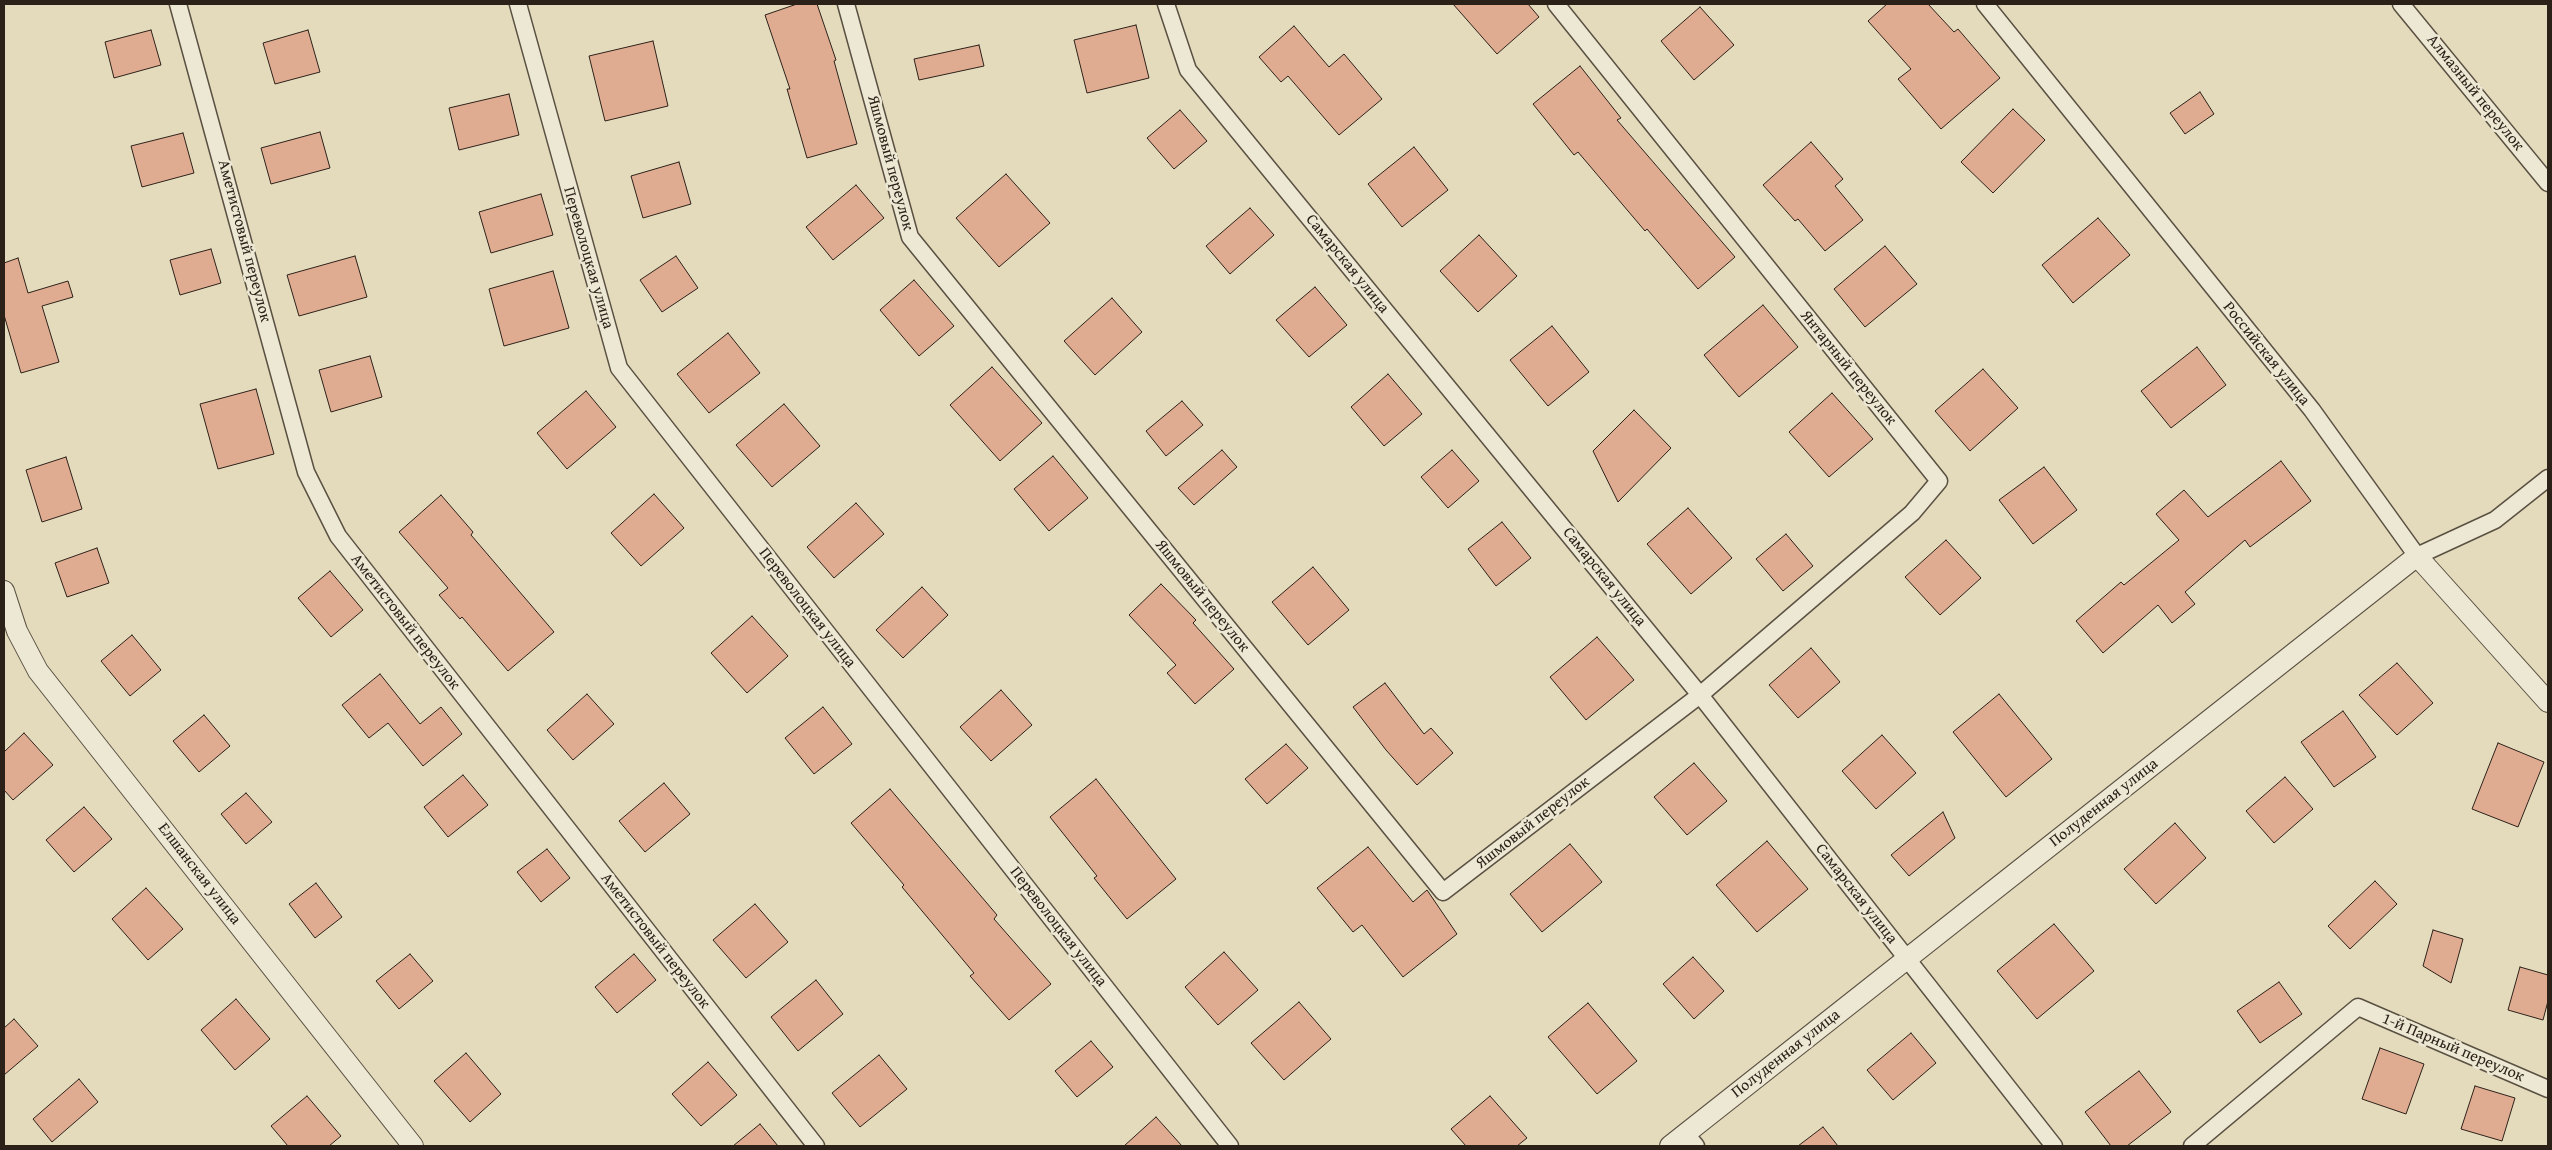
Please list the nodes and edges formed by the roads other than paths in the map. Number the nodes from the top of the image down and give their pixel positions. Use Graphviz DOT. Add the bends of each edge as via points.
graph roads {
  1 [pos="178,4"];
  2 [pos="518,4"];
  3 [pos="846,4"];
  4 [pos="1166,4"];
  5 [pos="1556,4"];
  6 [pos="1985,4"];
  7 [pos="2401,4"];
  8 [pos="2548,183"];
  9 [pos="2548,478"];
  10 [pos="2417,556"];
  11 [pos="4,591"];
  12 [pos="1700,695"];
  13 [pos="2548,702"];
  14 [pos="1906,959"];
  15 [pos="2548,1089"];
  16 [pos="1684,1142"];
  17 [pos="413,1146"];
  18 [pos="816,1146"];
  19 [pos="1230,1146"];
  20 [pos="2054,1146"];
  21 [pos="2192,1146"];
  1 -- 18 [label="street, Аметистовый переулок" via="306,472 338,536"];
  2 -- 19 [label="street, Переволоцкая улица" via="619,368"];
  3 -- 12 [label="street, Яшмовый переулок" via="910,237 1443,892"];
  4 -- 12 [label="street, Самарская улица" via="1188,70"];
  5 -- 12 [label="street, Янтарный переулок" via="1939,480 1912,513"];
  6 -- 10 [label="street, Российская улица" via="2312,410"];
  7 -- 8 [label="street, Алмазный переулок"];
  9 -- 10 [label="street, Полуденная улица" via="2495,520"];
  10 -- 13 [label="street, Российская улица"];
  10 -- 14 [label="street, Полуденная улица"];
  11 -- 17 [label="street, Елшанская улица" via="17,631 38,671"];
  12 -- 14 [label="street, Самарская улица"];
  14 -- 16 [label="street, Полуденная улица"];
  14 -- 20 [label="street, Самарская улица"];
  15 -- 21 [label="street, 1-й Парный переулок" via="2358,1007"];
}
